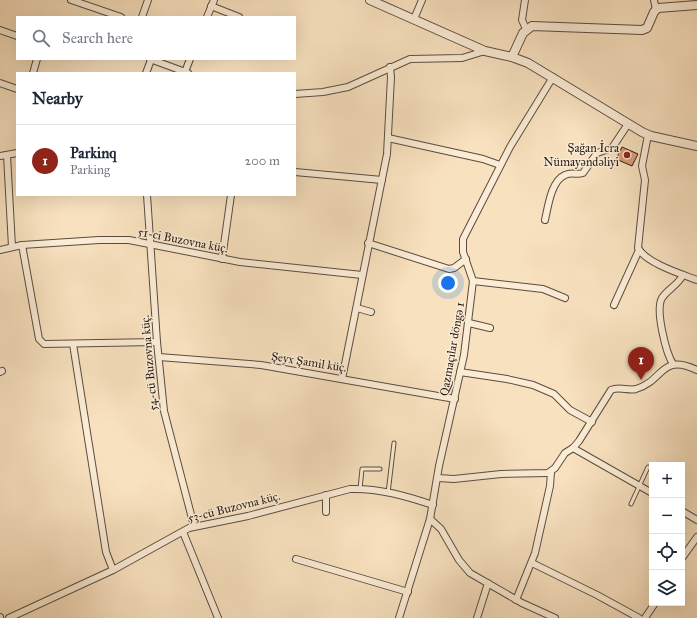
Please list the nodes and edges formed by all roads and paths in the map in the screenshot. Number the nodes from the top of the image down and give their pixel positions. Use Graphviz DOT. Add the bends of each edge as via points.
graph roads {
  1 [pos="71,0"];
  2 [pos="148,0"];
  3 [pos="370,0"];
  4 [pos="422,0"];
  5 [pos="525,0"];
  6 [pos="654,0"];
  7 [pos="212,3"];
  8 [pos="697,5"];
  9 [pos="656,10"];
  10 [pos="118,16"];
  11 [pos="142,16"];
  12 [pos="207,16"];
  13 [pos="237,16"];
  14 [pos="414,19"];
  15 [pos="526,29"];
  16 [pos="0,30"];
  17 [pos="16,36"];
  18 [pos="485,51"];
  19 [pos="512,57"];
  20 [pos="37,60"];
  21 [pos="150,60"];
  22 [pos="153,60"];
  23 [pos="190,60"];
  24 [pos="390,67"];
  25 [pos="32,72"];
  26 [pos="146,72"];
  27 [pos="187,72"];
  28 [pos="553,77"];
  29 [pos="0,83"];
  30 [pos="16,88"];
  31 [pos="296,94"];
  32 [pos="628,124"];
  33 [pos="648,135"];
  34 [pos="388,138"];
  35 [pos="697,146"];
  36 [pos="16,153"];
  37 [pos="7,155"];
  38 [pos="0,156"];
  39 [pos="500,165"];
  40 [pos="296,172"];
  41 [pos="382,180"];
  42 [pos="148,196"];
  43 [pos="231,196"];
  44 [pos="545,220"];
  45 [pos="368,243"];
  46 [pos="22,245"];
  47 [pos="151,245"];
  48 [pos="12,247"];
  49 [pos="0,250"];
  50 [pos="639,250"];
  51 [pos="222,259"];
  52 [pos="466,259"];
  53 [pos="362,275"];
  54 [pos="683,275"];
  55 [pos="697,280"];
  56 [pos="473,281"];
  57 [pos="565,298"];
  58 [pos="614,305"];
  59 [pos="357,308"];
  60 [pos="371,312"];
  61 [pos="469,323"];
  62 [pos="490,328"];
  63 [pos="157,342"];
  64 [pos="73,344"];
  65 [pos="159,357"];
  66 [pos="673,364"];
  67 [pos="697,370"];
  68 [pos="460,372"];
  69 [pos="342,379"];
  70 [pos="455,399"];
  71 [pos="592,422"];
  72 [pos="394,443"];
  73 [pos="574,448"];
  74 [pos="648,467"];
  75 [pos="380,469"];
  76 [pos="551,472"];
  77 [pos="438,478"];
  78 [pos="639,486"];
  79 [pos="360,489"];
  80 [pos="649,491"];
  81 [pos="388,493"];
  82 [pos="326,495"];
  83 [pos="631,504"];
  84 [pos="433,505"];
  85 [pos="326,512"];
  86 [pos="685,513"];
  87 [pos="430,519"];
  88 [pos="697,520"];
  89 [pos="194,526"];
  90 [pos="183,532"];
  91 [pos="697,537"];
  92 [pos="685,554"];
  93 [pos="296,559"];
  94 [pos="532,563"];
  95 [pos="113,570"];
  96 [pos="488,583"];
  97 [pos="408,592"];
  98 [pos="516,600"];
  99 [pos="653,606"];
  100 [pos="24,611"];
  101 [pos="9,618"];
  102 [pos="25,618"];
  103 [pos="218,618"];
  104 [pos="399,618"];
  105 [pos="477,618"];
  106 [pos="554,618"];
  107 [pos="639,618"];
  108 [pos="645,618"];
  1 -- 10 [label="street"];
  2 -- 11 [label="street"];
  3 -- 14 [label="street"];
  4 -- 14 [label="street"];
  5 -- 15 [label="street" via="522,20"];
  6 -- 9 [label="street"];
  7 -- 12 [label="street"];
  7 -- 13 [label="street"];
  8 -- 9 [label="street"];
  9 -- 15 [label="street" via="648,28 642,30 552,26 532,26"];
  14 -- 18 [label="street"];
  15 -- 19 [label="street"];
  16 -- 17 [label="street"];
  18 -- 19 [label="street"];
  18 -- 24 [label="street" via="462,58 410,59"];
  19 -- 28 [label="street"];
  20 -- 25 [label="street"];
  21 -- 26 [label="street"];
  22 -- 27 [label="street"];
  23 -- 27 [label="street"];
  24 -- 31 [label="street" via="348,87"];
  24 -- 34 [label="street"];
  28 -- 32 [label="street"];
  28 -- 39 [label="street, Qazmaçılar döngə 1"];
  29 -- 30 [label="street"];
  32 -- 33 [label="street"];
  32 -- 44 [label="street" via="616,145 596,153 583,173 561,177 552,192"];
  33 -- 35 [label="street"];
  33 -- 50 [label="street" via="642,166 645,180"];
  34 -- 39 [label="street"];
  34 -- 41 [label="street"];
  36 -- 37 [label="street"];
  37 -- 38 [label="street"];
  37 -- 48 [label="street"];
  39 -- 52 [label="street, Qazmaçılar döngə 1" via="463,239 462,248"];
  40 -- 41 [label="street"];
  41 -- 45 [label="street"];
  42 -- 47 [label="street, 54-cü Buzovna küç."];
  43 -- 51 [label="street"];
  45 -- 52 [label="street" via="449,269"];
  45 -- 53 [label="street"];
  46 -- 47 [label="street, 51-ci Buzovna küç." via="112,239"];
  46 -- 48 [label="street, 51-ci Buzovna küç."];
  46 -- 64 [label="street" via="39,339 48,345"];
  47 -- 51 [label="street, 51-ci Buzovna küç."];
  47 -- 63 [label="street, 54-cü Buzovna küç."];
  48 -- 49 [label="street, 51-ci Buzovna küç."];
  50 -- 54 [label="street"];
  50 -- 58 [label="street"];
  51 -- 53 [label="street, 51-ci Buzovna küç."];
  52 -- 56 [label="street, Qazmaçılar döngə 1"];
  53 -- 59 [label="street"];
  54 -- 55 [label="street"];
  54 -- 66 [label="street" via="662,298 660,306 665,346"];
  56 -- 57 [label="street" via="543,289"];
  56 -- 61 [label="street, Qazmaçılar döngə 1"];
  59 -- 60 [label="street"];
  59 -- 69 [label="street"];
  61 -- 62 [label="street"];
  61 -- 68 [label="street, Qazmaçılar döngə 1"];
  63 -- 64 [label="street"];
  63 -- 65 [label="street, 54-cü Buzovna küç."];
  64 -- 95 [label="street" via="106,552"];
  65 -- 69 [label="street, Şeyx Şamil küç." via="261,365"];
  65 -- 89 [label="street, 54-cü Buzovna küç." via="167,426"];
  66 -- 67 [label="street" via="681,363"];
  66 -- 71 [label="street" via="637,388 611,390"];
  68 -- 70 [label="street, Qazmaçılar döngə 1"];
  68 -- 71 [label="street" via="533,385 554,394 570,410"];
  69 -- 70 [label="street, Şeyx Şamil küç."];
  70 -- 77 [label="street, Qazmaçılar döngə 1"];
  71 -- 73 [label="street"];
  72 -- 81 [label="lane"];
  73 -- 76 [label="street" via="565,452"];
  73 -- 78 [label="street"];
  74 -- 78 [label="lane"];
  75 -- 79 [label="lane" via="362,469"];
  76 -- 77 [label="street" via="542,475 501,474 454,479"];
  76 -- 94 [label="street"];
  77 -- 84 [label="street, Qazmaçılar döngə 1"];
  78 -- 80 [label="street"];
  78 -- 83 [label="lane"];
  79 -- 81 [label="street, 53-cü Buzovna küç."];
  79 -- 82 [label="street, 53-cü Buzovna küç."];
  81 -- 84 [label="street, 53-cü Buzovna küç."];
  82 -- 85 [label="street"];
  82 -- 89 [label="street, 53-cü Buzovna küç." via="248,516"];
  84 -- 87 [label="street, Qazmaçılar döngə 1"];
  86 -- 88 [label="street"];
  87 -- 96 [label="street" via="441,529 464,568"];
  87 -- 97 [label="street, Qazmaçılar döngə 1"];
  89 -- 90 [label="street, 53-cü Buzovna küç."];
  90 -- 95 [label="street, 53-cü Buzovna küç."];
  90 -- 103 [label="street"];
  91 -- 92 [label="street"];
  93 -- 97 [label="street"];
  94 -- 98 [label="street"];
  94 -- 107 [label="street"];
  95 -- 100 [label="street, 53-cü Buzovna küç."];
  96 -- 98 [label="street"];
  96 -- 105 [label="street"];
  97 -- 104 [label="street, Qazmaçılar döngə 1"];
  98 -- 106 [label="street"];
  99 -- 108 [label="street"];
  100 -- 101 [label="street, 53-cü Buzovna küç."];
  100 -- 102 [label="street"];
}
